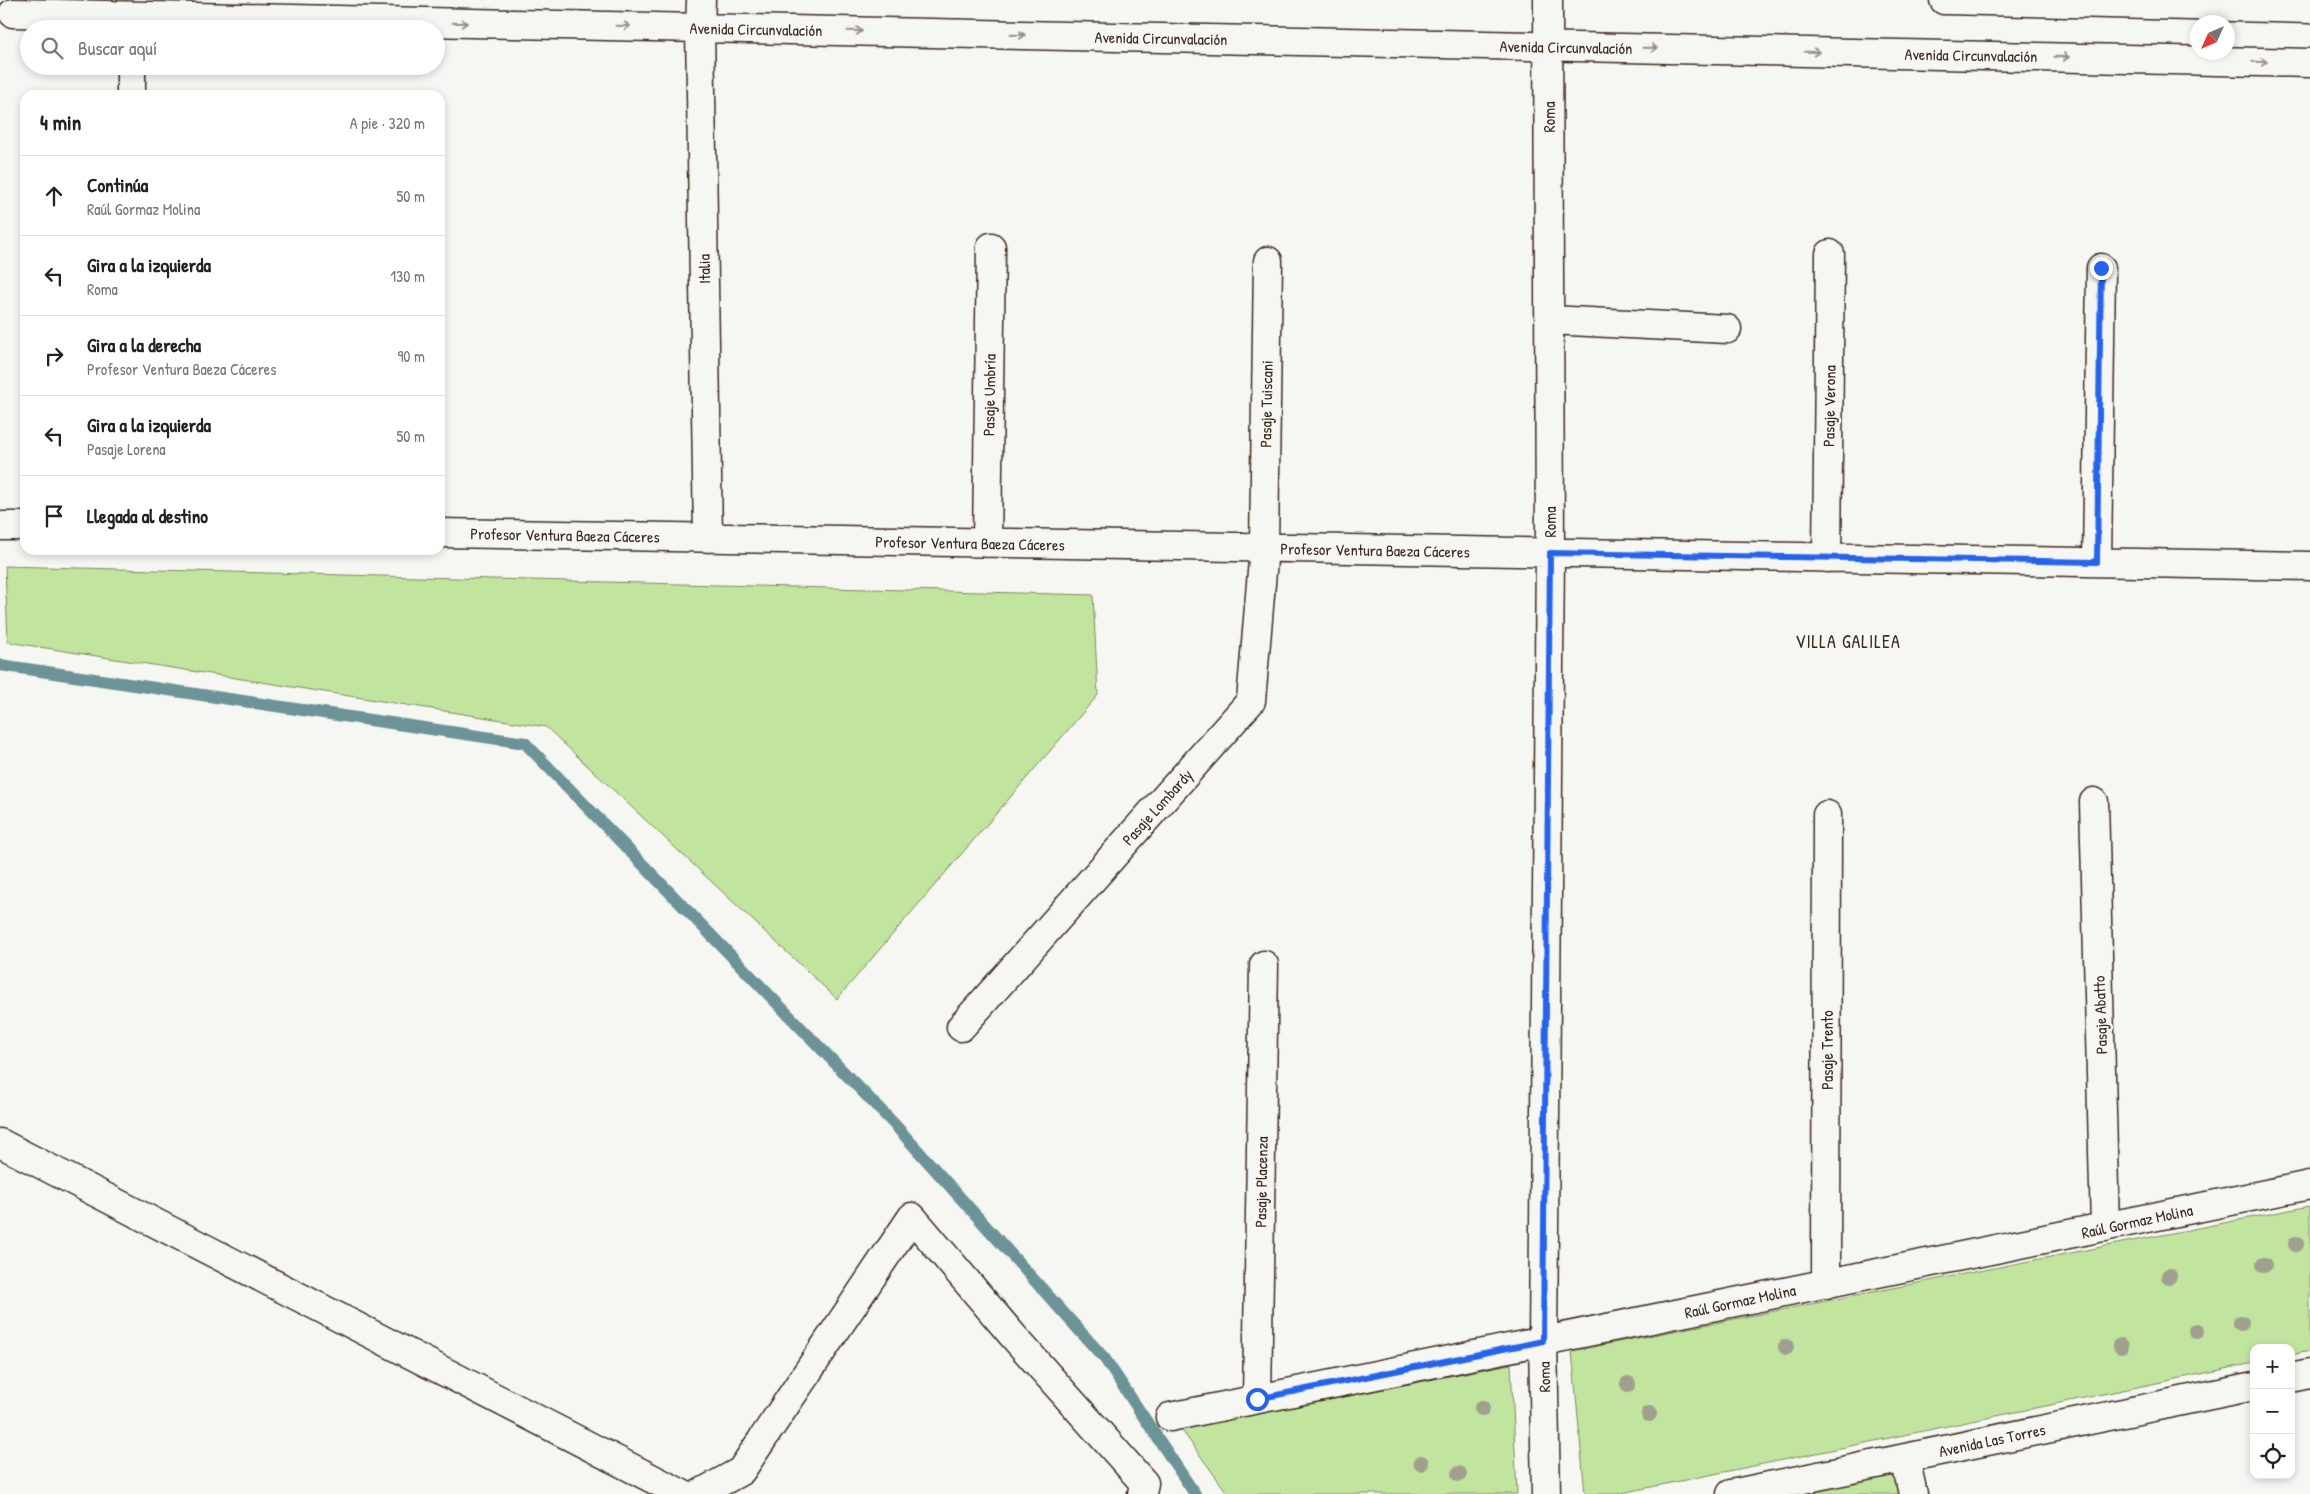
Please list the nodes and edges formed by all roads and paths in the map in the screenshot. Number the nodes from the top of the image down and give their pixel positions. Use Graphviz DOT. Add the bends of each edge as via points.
graph roads {
  1 [pos="701,0"];
  2 [pos="1548,0"];
  3 [pos="1944,0"];
  4 [pos="2117,2"];
  5 [pos="2310,9"];
  6 [pos="13,13"];
  7 [pos="132,15"];
  8 [pos="350,20"];
  9 [pos="445,22"];
  10 [pos="700,28"];
  11 [pos="1549,46"];
  12 [pos="2310,63"];
  13 [pos="131,75"];
  14 [pos="131,90"];
  15 [pos="991,246"];
  16 [pos="1830,254"];
  17 [pos="1268,261"];
  18 [pos="2101,268"];
  19 [pos="1550,320"];
  20 [pos="1727,330"];
  21 [pos="0,526"];
  22 [pos="20,526"];
  23 [pos="445,533"];
  24 [pos="708,538"];
  25 [pos="987,543"];
  26 [pos="1264,548"];
  27 [pos="1550,553"];
  28 [pos="1827,558"];
  29 [pos="2097,562"];
  30 [pos="2310,566"];
  31 [pos="2094,802"];
  32 [pos="1828,815"];
  33 [pos="1264,965"];
  34 [pos="961,1027"];
  35 [pos="0,1142"];
  36 [pos="2310,1185"];
  37 [pos="2105,1227"];
  38 [pos="1826,1284"];
  39 [pos="1543,1341"];
  40 [pos="2310,1374"];
  41 [pos="2295,1377"];
  42 [pos="2250,1387"];
  43 [pos="1257,1399"];
  44 [pos="1170,1417"];
  45 [pos="1905,1458"];
  46 [pos="682,1494"];
  47 [pos="699,1494"];
  48 [pos="1142,1494"];
  49 [pos="1546,1494"];
  50 [pos="1731,1494"];
  51 [pos="1913,1494"];
  1 -- 10 [label="street, Italia"];
  2 -- 11 [label="street, Roma"];
  3 -- 4 [label="street"];
  4 -- 5 [label="street"];
  6 -- 7 [label="street, Avenida Circunvalación"];
  7 -- 8 [label="street, Avenida Circunvalación, one-way"];
  9 -- 10 [label="street, Avenida Circunvalación, one-way"];
  10 -- 11 [label="street, Avenida Circunvalación, one-way"];
  10 -- 24 [label="street, Italia"];
  11 -- 12 [label="street, Avenida Circunvalación, one-way"];
  11 -- 19 [label="street, Roma"];
  13 -- 14 [label="street"];
  15 -- 25 [label="street, Pasaje Umbría"];
  16 -- 28 [label="street, Pasaje Verona"];
  17 -- 26 [label="street, Pasaje Tuiscani"];
  18 -- 29 [label="street"];
  19 -- 20 [label="street"];
  19 -- 27 [label="street, Roma"];
  21 -- 22 [label="street"];
  23 -- 24 [label="street, Profesor Ventura Baeza Cáceres"];
  24 -- 25 [label="street, Profesor Ventura Baeza Cáceres"];
  25 -- 26 [label="street, Profesor Ventura Baeza Cáceres"];
  26 -- 27 [label="street, Profesor Ventura Baeza Cáceres"];
  26 -- 34 [label="street, Pasaje Lombardy" via="1251,702"];
  27 -- 28 [label="street, Profesor Ventura Baeza Cáceres"];
  27 -- 39 [label="street, Roma"];
  28 -- 29 [label="street, Profesor Ventura Baeza Cáceres"];
  29 -- 30 [label="street, Profesor Ventura Baeza Cáceres"];
  31 -- 37 [label="street, Pasaje Abatto"];
  32 -- 38 [label="street, Pasaje Trento"];
  33 -- 43 [label="street, Pasaje Placenza"];
  35 -- 46 [label="street"];
  36 -- 37 [label="street, Raúl Gormaz Molina"];
  37 -- 38 [label="street, Raúl Gormaz Molina"];
  38 -- 39 [label="street, Raúl Gormaz Molina"];
  39 -- 43 [label="street, Raúl Gormaz Molina"];
  39 -- 49 [label="street, Roma"];
  40 -- 41 [label="street"];
  42 -- 45 [label="street, Avenida Las Torres"];
  43 -- 44 [label="street, Raúl Gormaz Molina"];
  45 -- 50 [label="street, Avenida Las Torres"];
  45 -- 51 [label="street"];
  47 -- 48 [label="street" via="741,1471 912,1217 1144,1483"];
}
